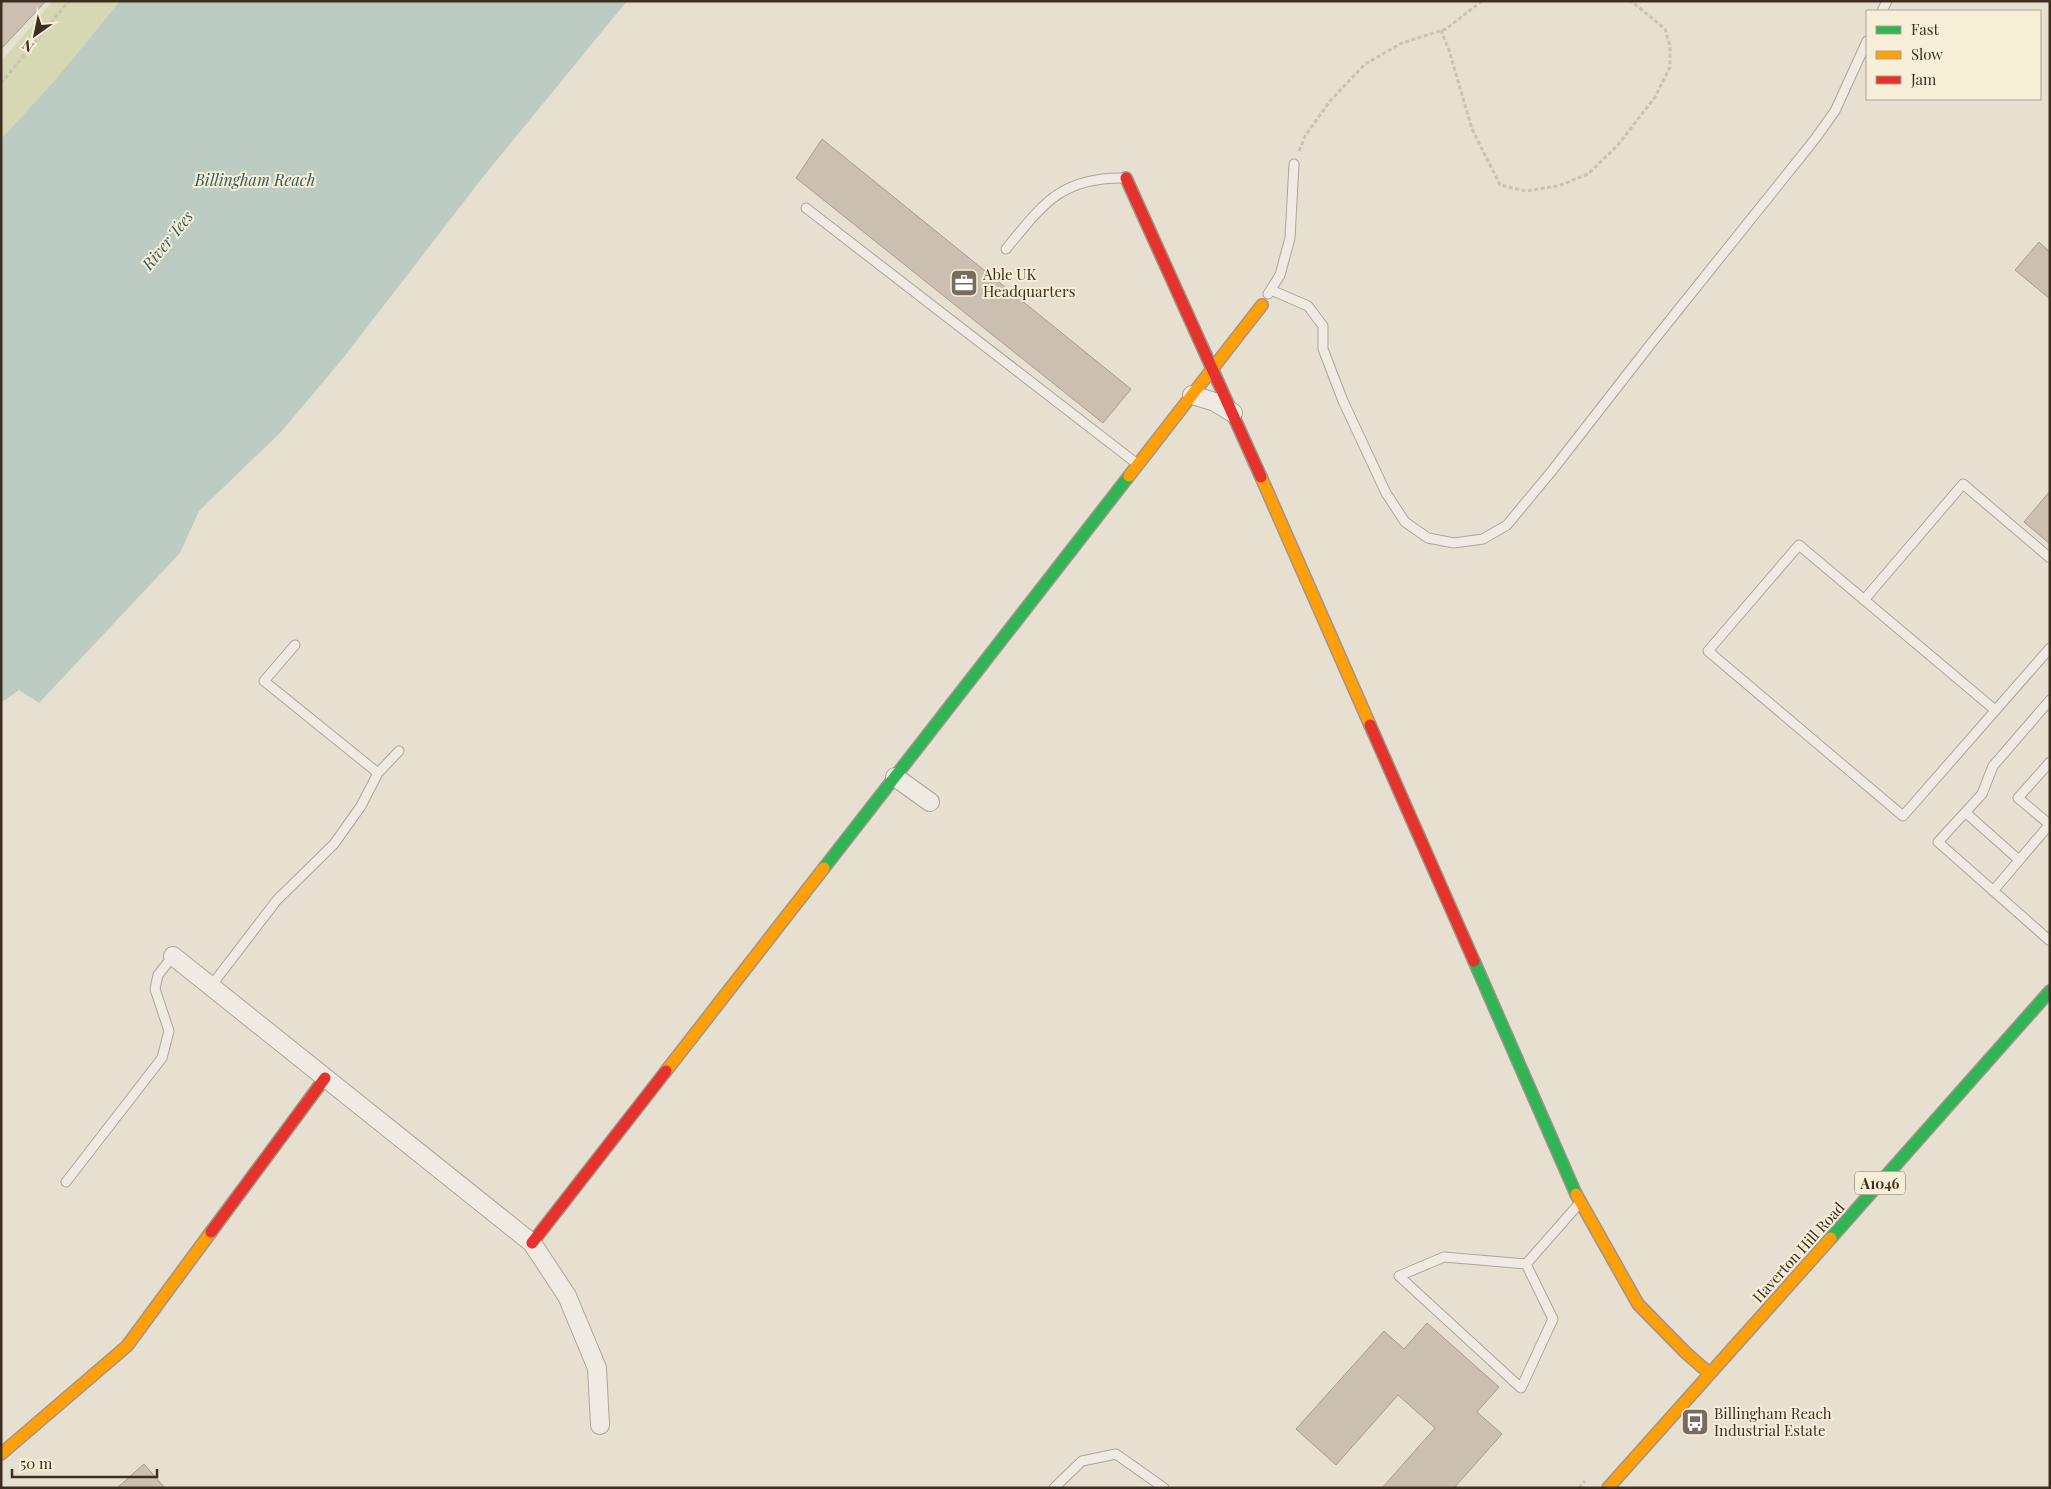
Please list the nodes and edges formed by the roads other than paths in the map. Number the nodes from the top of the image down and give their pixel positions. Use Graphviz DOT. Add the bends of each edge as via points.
graph roads {
  1 [pos="1866,43"];
  2 [pos="1294,164"];
  3 [pos="1126,178"];
  4 [pos="806,208"];
  5 [pos="1006,249"];
  6 [pos="1271,290"];
  7 [pos="1262,305"];
  8 [pos="1213,368"];
  9 [pos="1192,395"];
  10 [pos="1233,413"];
  11 [pos="1138,464"];
  12 [pos="2050,558"];
  13 [pos="1864,600"];
  14 [pos="295,645"];
  15 [pos="2050,648"];
  16 [pos="2050,700"];
  17 [pos="1995,710"];
  18 [pos="399,751"];
  19 [pos="2050,762"];
  20 [pos="378,773"];
  21 [pos="895,777"];
  22 [pos="930,802"];
  23 [pos="1966,813"];
  24 [pos="2050,824"];
  25 [pos="2019,860"];
  26 [pos="1993,891"];
  27 [pos="2050,941"];
  28 [pos="173,956"];
  29 [pos="211,986"];
  30 [pos="2050,991"];
  31 [pos="326,1078"];
  32 [pos="66,1182"];
  33 [pos="1580,1203"];
  34 [pos="532,1243"];
  35 [pos="1526,1264"];
  36 [pos="1710,1374"];
  37 [pos="600,1425"];
  38 [pos="1,1454"];
  39 [pos="1054,1488"];
  40 [pos="1164,1488"];
  41 [pos="1608,1488"];
  1 -- 6 [label="lane" via="1835,111 1815,139 1551,472 1507,525 1483,539 1454,543 1428,538 1405,522 1386,493 1343,400 1323,350 1323,326 1308,306"];
  2 -- 6 [label="lane" via="1290,238 1280,276"];
  3 -- 5 [label="lane" via="1101,178 1056,194"];
  3 -- 8 [label="street"];
  4 -- 11 [label="lane"];
  6 -- 7 [label="lane"];
  7 -- 8 [label="street"];
  8 -- 9 [label="street"];
  8 -- 10 [label="street"];
  9 -- 10 [label="street" via="1215,402"];
  9 -- 11 [label="street"];
  10 -- 33 [label="street"];
  11 -- 21 [label="street"];
  12 -- 13 [label="lane" via="1963,484"];
  13 -- 17 [label="lane"];
  13 -- 17 [label="lane" via="1799,545 1708,651 1903,816"];
  14 -- 20 [label="lane" via="264,681"];
  15 -- 17 [label="lane"];
  16 -- 23 [label="lane" via="1993,766 1982,794"];
  18 -- 20 [label="lane"];
  19 -- 24 [label="lane" via="2018,798"];
  20 -- 29 [label="lane" via="361,806 334,844 277,900"];
  21 -- 22 [label="street"];
  21 -- 34 [label="street"];
  23 -- 25 [label="lane"];
  23 -- 26 [label="lane" via="1938,842"];
  24 -- 25 [label="lane"];
  25 -- 26 [label="lane"];
  26 -- 27 [label="lane"];
  28 -- 29 [label="street"];
  28 -- 32 [label="lane" via="158,975 155,989 169,1031 162,1058"];
  29 -- 31 [label="street"];
  30 -- 36 [label="street, Haverton Hill Road / A1046"];
  31 -- 34 [label="street"];
  31 -- 38 [label="street" via="127,1346"];
  33 -- 35 [label="lane"];
  33 -- 36 [label="street" via="1638,1304"];
  34 -- 37 [label="street" via="567,1296 597,1368"];
  35 -- 35 [label="lane" via="1553,1320 1521,1388 1399,1276 1444,1257"];
  36 -- 41 [label="street, Haverton Hill Road / A1046"];
  39 -- 40 [label="lane" via="1082,1461 1116,1454"];
}
